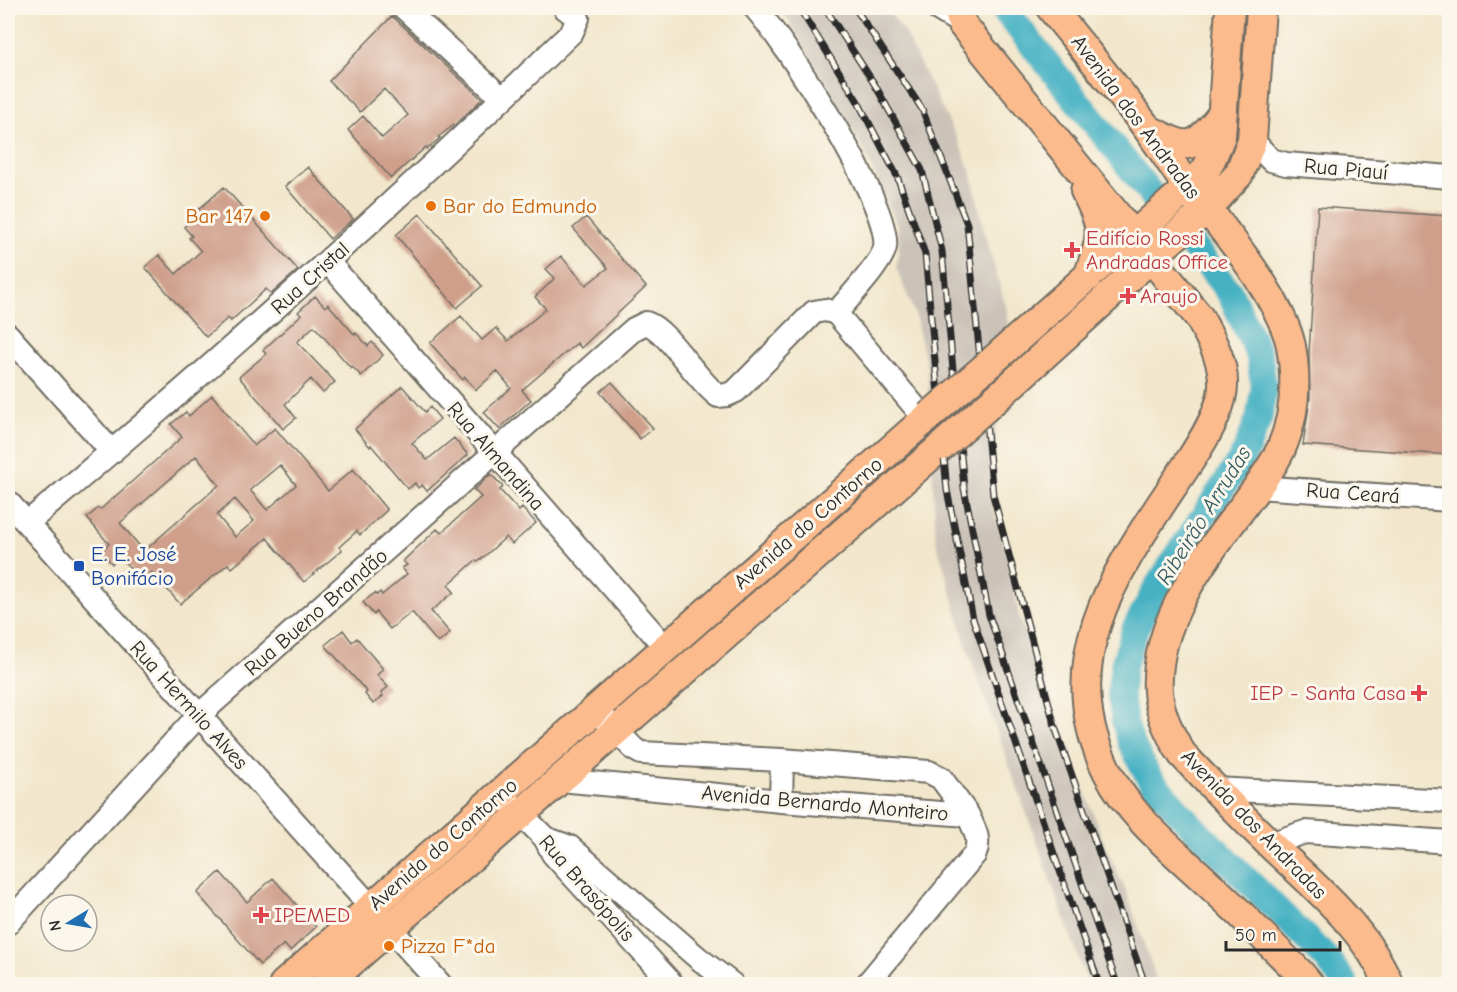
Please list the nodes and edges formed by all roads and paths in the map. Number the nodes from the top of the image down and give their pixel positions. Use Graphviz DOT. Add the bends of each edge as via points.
graph roads {
  1 [pos="404,8"];
  2 [pos="755,8"];
  3 [pos="936,8"];
  4 [pos="1051,8"];
  5 [pos="1230,8"];
  6 [pos="1261,8"];
  7 [pos="572,13"];
  8 [pos="960,13"];
  9 [pos="503,99"];
  10 [pos="1224,111"];
  11 [pos="1147,128"];
  12 [pos="1252,140"];
  13 [pos="1074,164"];
  14 [pos="1449,177"];
  15 [pos="1183,191"];
  16 [pos="1204,212"];
  17 [pos="1148,242"];
  18 [pos="328,262"];
  19 [pos="1087,278"];
  20 [pos="836,313"];
  21 [pos="8,335"];
  22 [pos="927,418"];
  23 [pos="112,452"];
  24 [pos="494,454"];
  25 [pos="1257,487"];
  26 [pos="1449,500"];
  27 [pos="8,502"];
  28 [pos="27,523"];
  29 [pos="666,648"];
  30 [pos="596,710"];
  31 [pos="198,716"];
  32 [pos="616,731"];
  33 [pos="658,753"];
  34 [pos="782,760"];
  35 [pos="560,780"];
  36 [pos="646,787"];
  37 [pos="1215,789"];
  38 [pos="501,794"];
  39 [pos="1330,794"];
  40 [pos="781,801"];
  41 [pos="1449,801"];
  42 [pos="520,814"];
  43 [pos="968,815"];
  44 [pos="1328,834"];
  45 [pos="545,838"];
  46 [pos="1449,842"];
  47 [pos="1270,844"];
  48 [pos="381,918"];
  49 [pos="8,920"];
  50 [pos="698,958"];
  51 [pos="284,984"];
  52 [pos="326,984"];
  53 [pos="440,984"];
  54 [pos="672,984"];
  55 [pos="732,984"];
  56 [pos="867,984"];
  57 [pos="1309,984"];
  58 [pos="1389,984"];
  1 -- 9 [label="street"];
  2 -- 20 [label="street" via="783,44 836,128 883,227 885,250"];
  3 -- 8 [label="street"];
  4 -- 11 [label="main road, Avenida dos Andradas"];
  5 -- 10 [label="main road, Avenida do Contorno"];
  6 -- 12 [label="main road, Avenida do Contorno"];
  7 -- 9 [label="street, Rua Cristal" via="572,32"];
  8 -- 13 [label="main road"];
  9 -- 18 [label="street, Rua Cristal"];
  10 -- 11 [label="main road" via="1198,142 1173,142"];
  10 -- 15 [label="main road, Avenida do Contorno" via="1215,153 1204,171"];
  11 -- 15 [label="main road, Avenida dos Andradas" via="1180,175"];
  12 -- 14 [label="street, Rua Piauí" via="1271,160 1286,164"];
  12 -- 16 [label="main road, Avenida do Contorno" via="1239,174"];
  13 -- 17 [label="main road"];
  13 -- 19 [label="main road" via="1101,231"];
  15 -- 16 [label="main road, Avenida dos Andradas"];
  15 -- 17 [label="main road, Avenida do Contorno"];
  16 -- 17 [label="main road, Avenida do Contorno"];
  16 -- 25 [label="main road, Avenida dos Andradas" via="1249,262 1277,309 1290,344 1293,405 1281,448"];
  17 -- 19 [label="main road, Avenida do Contorno"];
  17 -- 32 [label="main road, Avenida do Contorno, bridge" via="1001,394"];
  17 -- 57 [label="main road" via="1213,343 1223,386 1218,407 1194,454 1106,597 1086,670 1090,723 1108,774 1126,801 1168,848"];
  18 -- 23 [label="street, Rua Cristal"];
  18 -- 24 [label="street, Rua Almandina"];
  19 -- 22 [label="main road, Avenida do Contorno, bridge"];
  20 -- 22 [label="street"];
  20 -- 24 [label="street, Rua Bueno Brandão" via="825,309 814,312 736,391 718,396 658,329 646,323 634,329"];
  21 -- 23 [label="street"];
  22 -- 29 [label="main road, Avenida do Contorno"];
  23 -- 28 [label="street, Rua Cristal"];
  24 -- 29 [label="street, Rua Almandina"];
  24 -- 31 [label="street, Rua Bueno Brandão"];
  25 -- 26 [label="street, Rua Ceará"];
  25 -- 37 [label="main road, Avenida dos Andradas" via="1208,553 1180,603 1170,623 1158,669 1158,693 1171,736 1182,754"];
  27 -- 28 [label="street, Rua Hermilo Alves"];
  28 -- 31 [label="street, Rua Hermilo Alves"];
  29 -- 30 [label="main road, Avenida do Contorno"];
  30 -- 32 [label="street, Avenida Bernardo Monteiro"];
  30 -- 38 [label="main road, Avenida do Contorno"];
  31 -- 48 [label="street, Rua Hermilo Alves"];
  31 -- 49 [label="street, Rua Bueno Brandão"];
  32 -- 33 [label="street, Avenida Bernardo Monteiro" via="637,751"];
  32 -- 35 [label="main road, Avenida do Contorno"];
  33 -- 34 [label="street, Avenida Bernardo Monteiro"];
  33 -- 36 [label="street"];
  34 -- 40 [label="street"];
  34 -- 43 [label="street, Avenida Bernardo Monteiro" via="928,772 941,778"];
  35 -- 36 [label="street, Avenida Bernardo Monteiro"];
  35 -- 42 [label="main road, Avenida do Contorno"];
  36 -- 40 [label="street, Avenida Bernardo Monteiro"];
  37 -- 39 [label="street"];
  37 -- 47 [label="main road, Avenida dos Andradas"];
  38 -- 42 [label="street, Rua Brasópolis"];
  38 -- 48 [label="main road, Avenida do Contorno"];
  39 -- 41 [label="street"];
  39 -- 44 [label="street"];
  40 -- 43 [label="street, Avenida Bernardo Monteiro"];
  42 -- 45 [label="street, Rua Brasópolis"];
  42 -- 48 [label="main road, Avenida do Contorno"];
  43 -- 56 [label="street" via="978,838 975,854"];
  44 -- 46 [label="street"];
  44 -- 47 [label="street" via="1305,832"];
  45 -- 50 [label="street" via="570,847"];
  45 -- 54 [label="street, Rua Brasópolis" via="553,854"];
  47 -- 58 [label="main road, Avenida dos Andradas" via="1362,938 1380,962"];
  48 -- 51 [label="main road, Avenida do Contorno"];
  48 -- 52 [label="main road, Avenida do Contorno"];
  48 -- 53 [label="street, Rua Hermilo Alves"];
  50 -- 54 [label="street"];
  50 -- 55 [label="street"];
}
